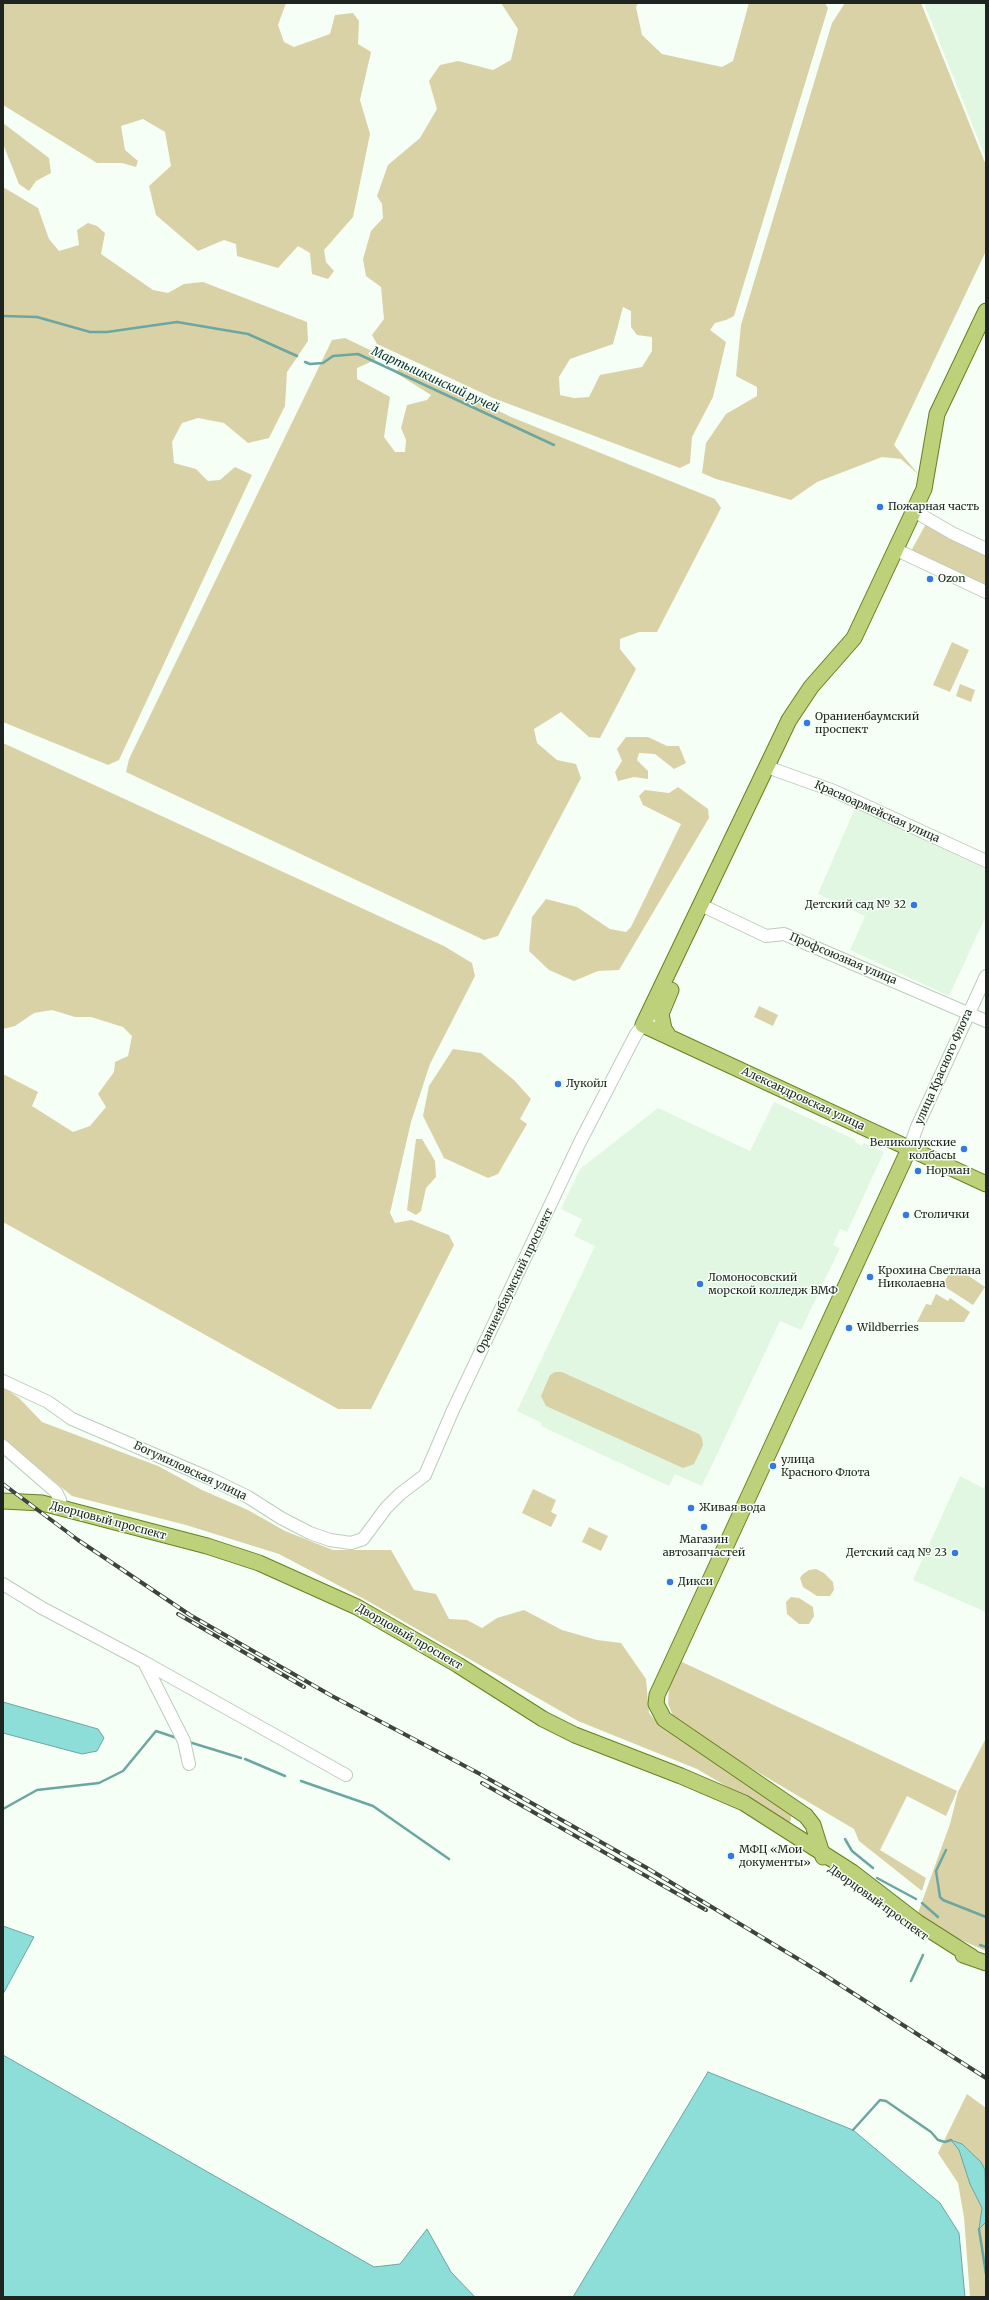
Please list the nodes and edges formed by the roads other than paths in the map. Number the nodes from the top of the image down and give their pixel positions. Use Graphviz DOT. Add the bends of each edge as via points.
graph roads {
  1 [pos="986,311"];
  2 [pos="986,332"];
  3 [pos="917,513"];
  4 [pos="986,549"];
  5 [pos="901,552"];
  6 [pos="986,592"];
  7 [pos="771,769"];
  8 [pos="986,861"];
  9 [pos="705,907"];
  10 [pos="986,976"];
  11 [pos="969,1013"];
  12 [pos="661,1021"];
  13 [pos="986,1021"];
  14 [pos="643,1025"];
  15 [pos="668,1035"];
  16 [pos="909,1148"];
  17 [pos="986,1184"];
  18 [pos="3,1381"];
  19 [pos="3,1446"];
  20 [pos="3,1501"];
  21 [pos="61,1508"];
  22 [pos="373,1525"];
  23 [pos="3,1584"];
  24 [pos="144,1662"];
  25 [pos="189,1764"];
  26 [pos="346,1775"];
  27 [pos="780,1797"];
  28 [pos="730,1799"];
  29 [pos="783,1829"];
  30 [pos="819,1852"];
  31 [pos="986,1964"];
  1 -- 3 [label="main road, Ораниенбаумский проспект" via="937,414 928,476"];
  2 -- 3 [label="main road, Ораниенбаумский проспект" via="948,414 940,443 935,479"];
  3 -- 4 [label="street" via="952,534"];
  3 -- 5 [label="main road, Ораниенбаумский проспект"];
  3 -- 7 [label="main road, Ораниенбаумский проспект" via="854,638 803,698 789,720"];
  5 -- 6 [label="street"];
  5 -- 7 [label="main road, Ораниенбаумский проспект" via="854,650 814,698"];
  7 -- 8 [label="street, Красноармейская улица" via="834,791"];
  7 -- 9 [label="main road, Ораниенбаумский проспект"];
  9 -- 11 [label="street, Профсоюзная улица" via="766,936 784,934"];
  9 -- 12 [label="main road, Ораниенбаумский проспект" via="663,1007"];
  9 -- 14 [label="main road, Ораниенбаумский проспект"];
  10 -- 11 [label="street, улица Красного Флота"];
  11 -- 13 [label="street, Профсоюзная улица"];
  11 -- 16 [label="street, улица Красного Флота"];
  12 -- 14 [label="street"];
  12 -- 15 [label="main road"];
  14 -- 15 [label="main road, Александровская улица"];
  14 -- 22 [label="street, Ораниенбаумский проспект" via="580,1142 453,1410 425,1475 400,1494"];
  15 -- 16 [label="main road, Александровская улица"];
  16 -- 17 [label="main road, Александровская улица"];
  16 -- 27 [label="main road, улица Красного Флота" via="657,1695 656,1704 664,1719"];
  18 -- 22 [label="street, Богумиловская улица" via="48,1402 72,1419 98,1432 130,1442 248,1497 310,1533 330,1540 351,1543 363,1539"];
  19 -- 21 [label="street" via="56,1492"];
  20 -- 21 [label="main road, Дворцовый проспект"];
  21 -- 28 [label="main road, Дворцовый проспект" via="207,1546 259,1563 383,1620 543,1719 575,1735 681,1776"];
  23 -- 24 [label="street" via="42,1608"];
  24 -- 25 [label="street" via="181,1735"];
  24 -- 26 [label="street"];
  27 -- 29 [label="main road" via="796,1815 794,1825"];
  27 -- 30 [label="main road, улица Красного Флота" via="806,1816 813,1825"];
  28 -- 29 [label="main road, Дворцовый проспект" via="744,1804"];
  28 -- 30 [label="main road, Дворцовый проспект" via="738,1807"];
  29 -- 30 [label="main road, Дворцовый проспект"];
  30 -- 31 [label="main road, Дворцовый проспект" via="917,1922 972,1958"];
}
